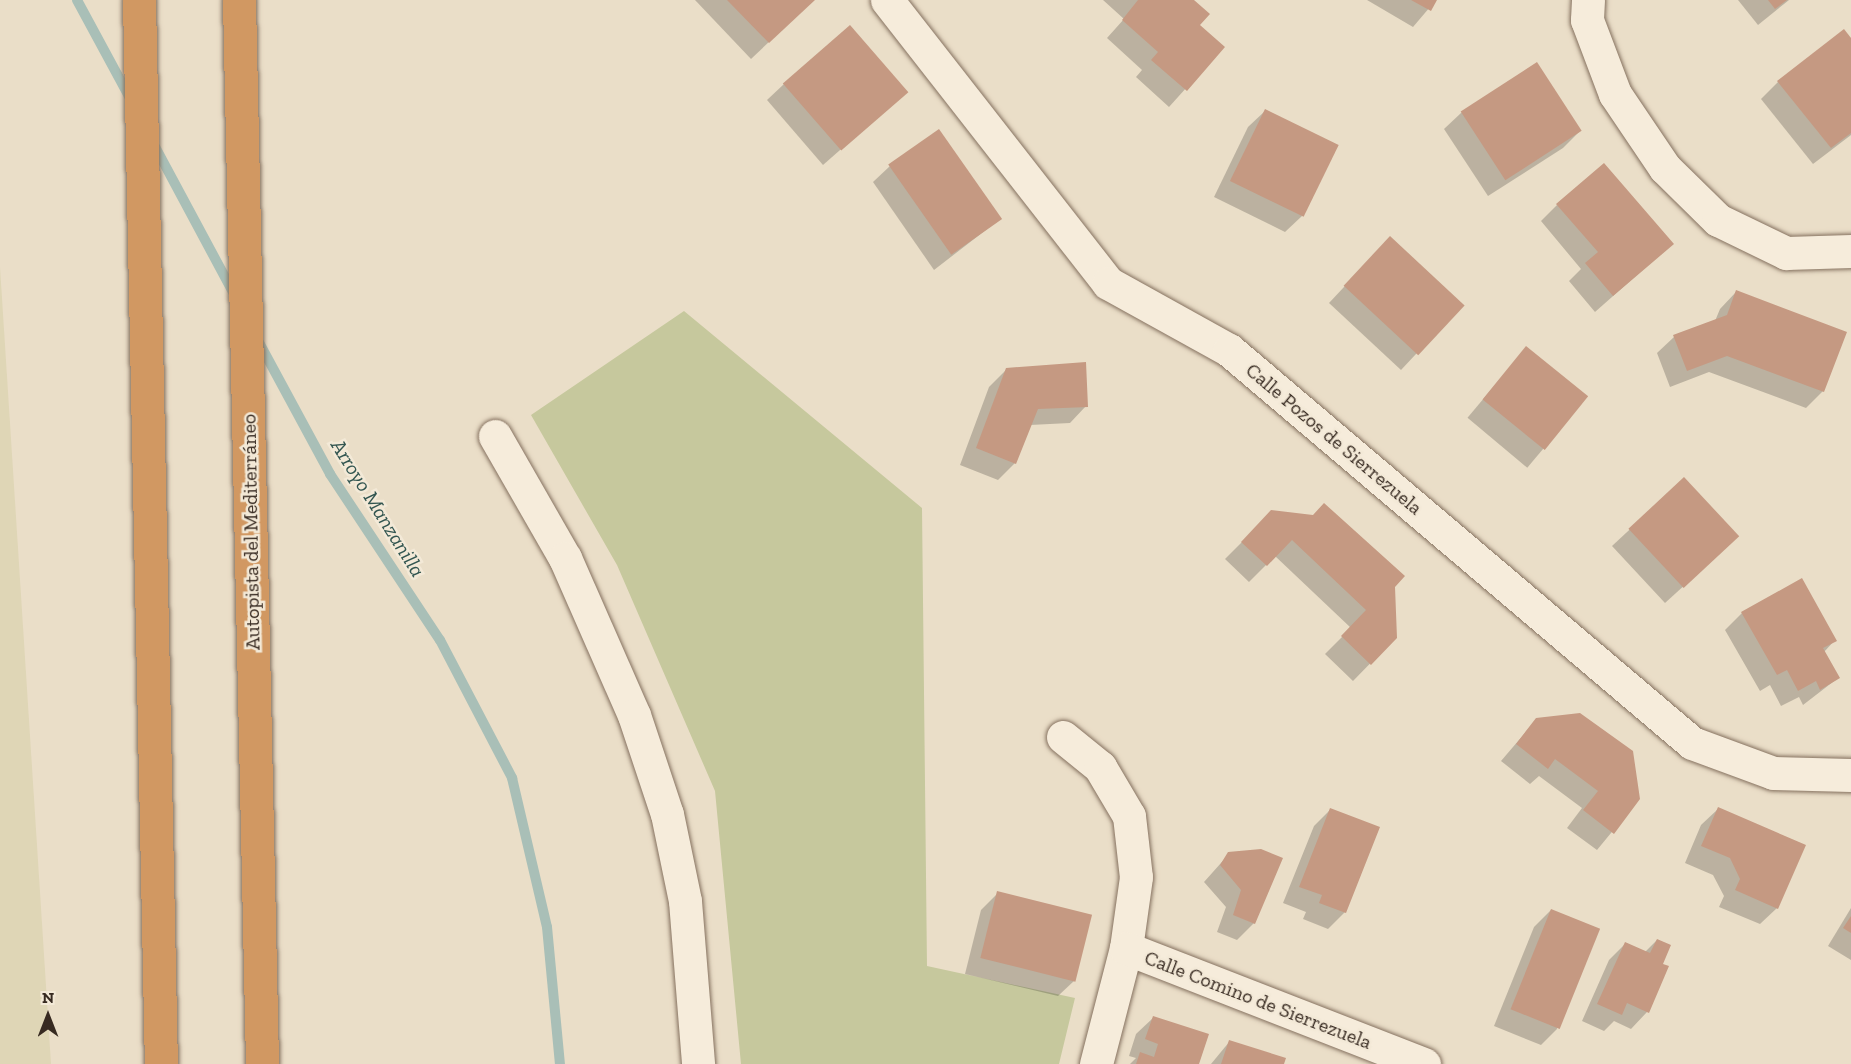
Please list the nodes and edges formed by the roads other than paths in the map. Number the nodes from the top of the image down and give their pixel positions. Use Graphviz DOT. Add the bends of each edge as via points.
graph roads {
  1 [pos="139,0"];
  2 [pos="238,0"];
  3 [pos="887,0"];
  4 [pos="1588,0"];
  5 [pos="1851,250"];
  6 [pos="495,436"];
  7 [pos="1063,737"];
  8 [pos="1851,775"];
  9 [pos="1126,948"];
  10 [pos="161,1064"];
  11 [pos="262,1064"];
  12 [pos="698,1064"];
  13 [pos="1096,1064"];
  14 [pos="1424,1064"];
  1 -- 10 [label="highway"];
  2 -- 11 [label="highway, Autopista del Mediterráneo"];
  3 -- 8 [label="street, Calle Pozos de Sierrezuela" via="1108,283 1229,350 1692,743 1773,773"];
  4 -- 5 [label="street" via="1587,20 1615,94 1665,168 1718,220 1786,253"];
  6 -- 12 [label="street" via="565,558 634,715 667,814 685,902"];
  7 -- 9 [label="street" via="1100,767 1129,816 1136,877"];
  9 -- 13 [label="street"];
  9 -- 14 [label="street, Calle Comino de Sierrezuela"];
}
